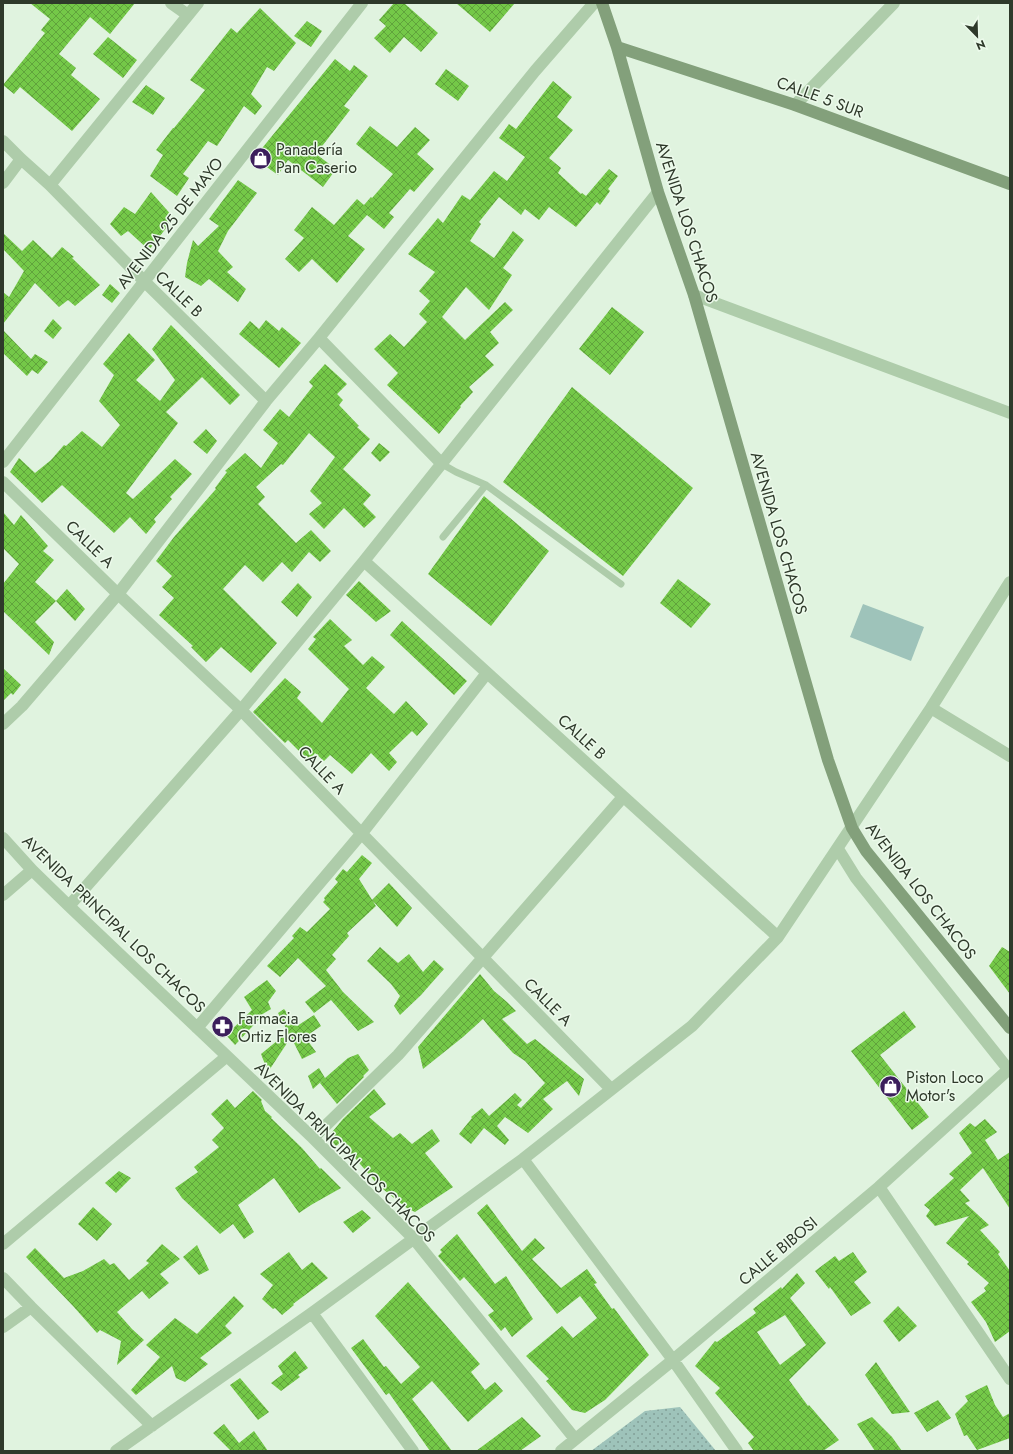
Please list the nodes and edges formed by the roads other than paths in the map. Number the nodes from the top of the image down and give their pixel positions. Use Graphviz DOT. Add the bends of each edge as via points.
graph roads {
  1 [pos="171,3"];
  2 [pos="198,3"];
  3 [pos="362,3"];
  4 [pos="602,3"];
  5 [pos="894,3"];
  6 [pos="587,6"];
  7 [pos="188,15"];
  8 [pos="617,47"];
  9 [pos="795,105"];
  10 [pos="3,141"];
  11 [pos="21,159"];
  12 [pos="3,183"];
  13 [pos="50,184"];
  14 [pos="1010,184"];
  15 [pos="658,192"];
  16 [pos="144,282"];
  17 [pos="694,295"];
  18 [pos="319,338"];
  19 [pos="266,401"];
  20 [pos="1010,413"];
  21 [pos="3,462"];
  22 [pos="442,464"];
  23 [pos="3,482"];
  24 [pos="486,485"];
  25 [pos="443,537"];
  26 [pos="364,561"];
  27 [pos="1010,582"];
  28 [pos="621,584"];
  29 [pos="118,594"];
  30 [pos="487,673"];
  31 [pos="931,708"];
  32 [pos="241,710"];
  33 [pos="3,724"];
  34 [pos="1010,756"];
  35 [pos="624,797"];
  36 [pos="852,828"];
  37 [pos="362,833"];
  38 [pos="3,838"];
  39 [pos="838,848"];
  40 [pos="32,870"];
  41 [pos="3,895"];
  42 [pos="68,906"];
  43 [pos="778,937"];
  44 [pos="482,958"];
  45 [pos="197,1028"];
  46 [pos="1010,1028"];
  47 [pos="226,1057"];
  48 [pos="1009,1069"];
  49 [pos="611,1089"];
  50 [pos="313,1138"];
  51 [pos="523,1159"];
  52 [pos="879,1187"];
  53 [pos="414,1239"];
  54 [pos="3,1244"];
  55 [pos="3,1278"];
  56 [pos="31,1307"];
  57 [pos="312,1313"];
  58 [pos="3,1327"];
  59 [pos="673,1360"];
  60 [pos="1010,1379"];
  61 [pos="152,1426"];
  62 [pos="575,1439"];
  63 [pos="116,1451"];
  64 [pos="413,1451"];
  65 [pos="561,1451"];
  66 [pos="737,1451"];
  1 -- 7 [label="street"];
  2 -- 7 [label="street"];
  3 -- 16 [label="street, AVENIDA 25 DE MAYO"];
  4 -- 8 [label="street, AVENIDA LOS CHACOS"];
  5 -- 9 [label="street"];
  6 -- 18 [label="street"];
  7 -- 13 [label="street"];
  8 -- 9 [label="street, CALLE 5 SUR"];
  8 -- 15 [label="street, AVENIDA LOS CHACOS"];
  9 -- 14 [label="street, CALLE 5 SUR"];
  10 -- 11 [label="street, CALLE B"];
  11 -- 12 [label="street"];
  11 -- 13 [label="street, CALLE B"];
  13 -- 16 [label="street, CALLE B"];
  15 -- 17 [label="street, AVENIDA LOS CHACOS"];
  15 -- 22 [label="street"];
  16 -- 19 [label="street, CALLE B"];
  16 -- 21 [label="street, AVENIDA 25 DE MAYO"];
  17 -- 20 [label="street"];
  17 -- 36 [label="street, AVENIDA LOS CHACOS" via="828,760"];
  18 -- 19 [label="street"];
  18 -- 22 [label="street"];
  19 -- 29 [label="street"];
  22 -- 24 [label="lane"];
  22 -- 26 [label="street"];
  23 -- 29 [label="street, CALLE A"];
  24 -- 25 [label="lane"];
  24 -- 28 [label="lane"];
  26 -- 30 [label="street, CALLE B"];
  26 -- 32 [label="street"];
  27 -- 31 [label="street"];
  29 -- 32 [label="street, CALLE A"];
  29 -- 33 [label="street" via="22,706"];
  30 -- 35 [label="street, CALLE B"];
  30 -- 37 [label="street"];
  31 -- 34 [label="street"];
  31 -- 36 [label="street"];
  32 -- 37 [label="street, CALLE A"];
  32 -- 42 [label="street"];
  35 -- 43 [label="street, CALLE B"];
  35 -- 44 [label="street"];
  36 -- 39 [label="street"];
  36 -- 46 [label="street, AVENIDA LOS CHACOS" via="866,850"];
  37 -- 44 [label="street, CALLE A"];
  37 -- 45 [label="street"];
  38 -- 40 [label="street, AVENIDA PRINCIPAL LOS CHACOS"];
  39 -- 43 [label="street"];
  39 -- 48 [label="street" via="856,878"];
  40 -- 41 [label="street"];
  40 -- 42 [label="street, AVENIDA PRINCIPAL LOS CHACOS"];
  42 -- 45 [label="street, AVENIDA PRINCIPAL LOS CHACOS"];
  43 -- 49 [label="street" via="692,1026"];
  44 -- 49 [label="street, CALLE A"];
  44 -- 50 [label="street" via="398,1055"];
  45 -- 47 [label="street, AVENIDA PRINCIPAL LOS CHACOS"];
  47 -- 50 [label="street, AVENIDA PRINCIPAL LOS CHACOS"];
  47 -- 54 [label="street"];
  48 -- 52 [label="street, CALLE BIBOSI"];
  49 -- 51 [label="street"];
  50 -- 53 [label="street, AVENIDA PRINCIPAL LOS CHACOS"];
  51 -- 53 [label="street"];
  51 -- 59 [label="street"];
  52 -- 59 [label="street, CALLE BIBOSI"];
  52 -- 60 [label="street"];
  53 -- 57 [label="street"];
  53 -- 62 [label="street, AVENIDA PRINCIPAL LOS CHACOS"];
  55 -- 56 [label="street"];
  56 -- 58 [label="street"];
  56 -- 61 [label="street"];
  57 -- 61 [label="street"];
  57 -- 64 [label="street"];
  59 -- 62 [label="street, CALLE BIBOSI"];
  59 -- 66 [label="street"];
  61 -- 63 [label="street"];
  62 -- 65 [label="street, CALLE BIBOSI"];
}
